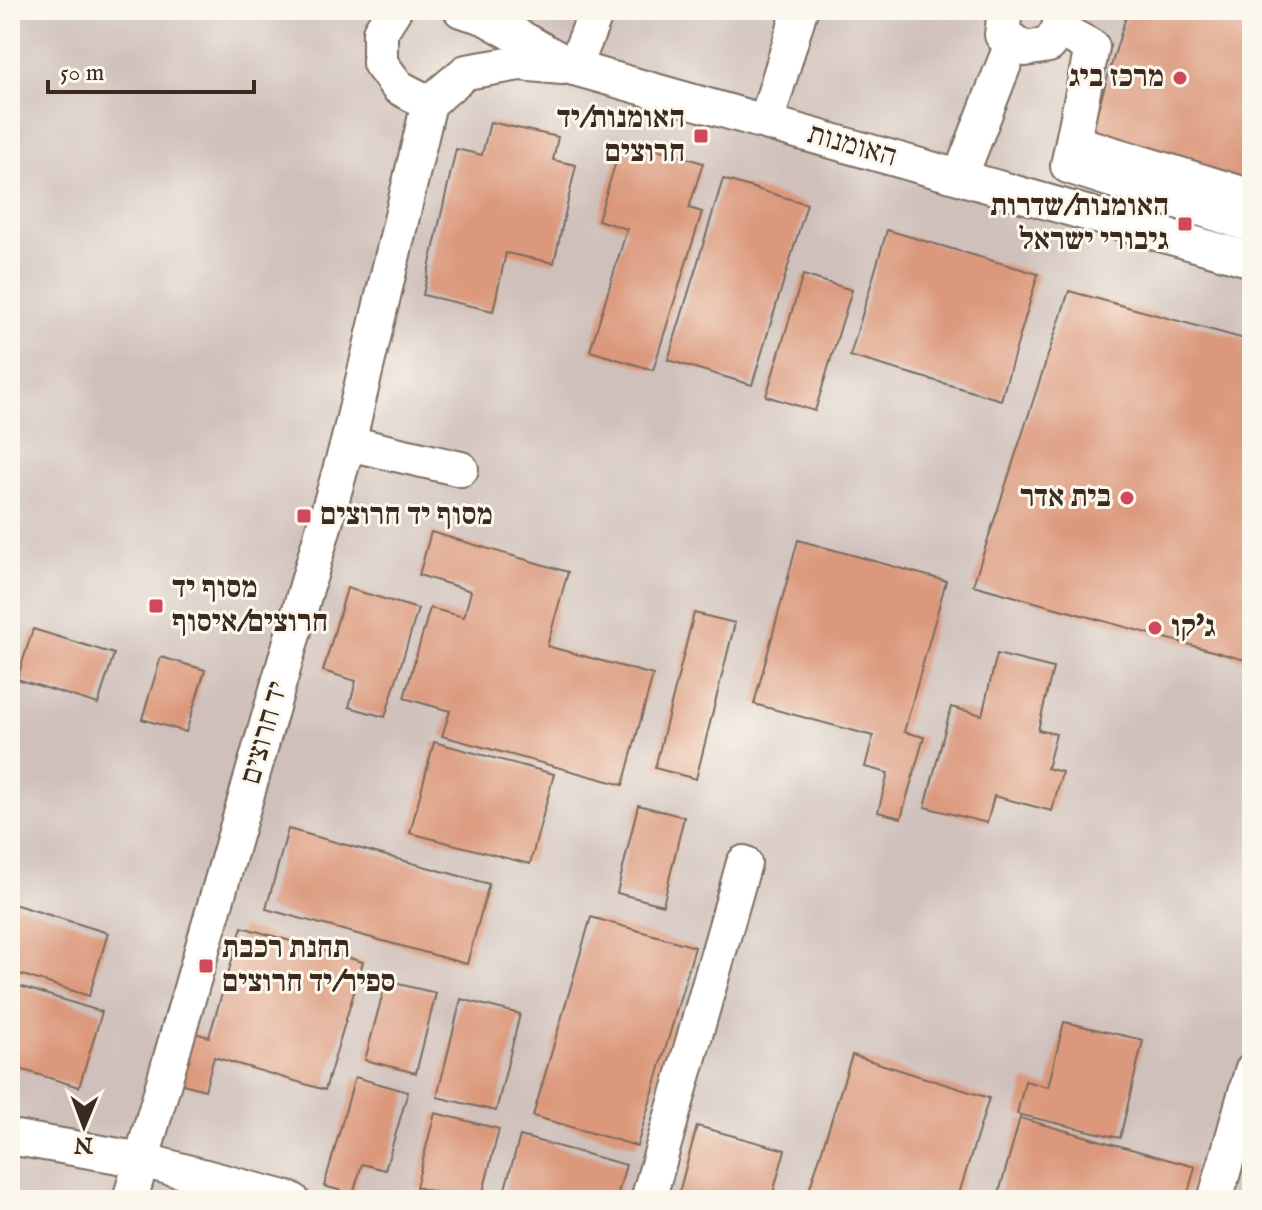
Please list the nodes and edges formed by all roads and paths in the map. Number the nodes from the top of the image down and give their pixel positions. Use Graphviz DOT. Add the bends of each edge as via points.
graph roads {
  1 [pos="394,10"];
  2 [pos="461,10"];
  3 [pos="597,10"];
  4 [pos="800,10"];
  5 [pos="1060,20"];
  6 [pos="1014,33"];
  7 [pos="574,68"];
  8 [pos="429,103"];
  9 [pos="766,122"];
  10 [pos="1073,142"];
  11 [pos="967,179"];
  12 [pos="1252,197"];
  13 [pos="1252,225"];
  14 [pos="1252,260"];
  15 [pos="348,443"];
  16 [pos="461,469"];
  17 [pos="744,863"];
  18 [pos="1252,1071"];
  19 [pos="10,1137"];
  20 [pos="142,1160"];
  21 [pos="130,1200"];
  22 [pos="292,1200"];
  23 [pos="648,1200"];
  24 [pos="1215,1200"];
  1 -- 8 [label="street" via="380,32 380,63 398,87"];
  2 -- 7 [label="street, האומנות" via="484,17"];
  3 -- 7 [label="street"];
  4 -- 9 [label="street"];
  5 -- 6 [label="street" via="1049,45"];
  5 -- 10 [label="street" via="1092,47"];
  6 -- 11 [label="street"];
  7 -- 8 [label="street" via="520,63 466,72"];
  7 -- 9 [label="street, האומנות"];
  8 -- 15 [label="street, יד חרוצים"];
  9 -- 11 [label="street, האומנות"];
  10 -- 12 [label="street"];
  10 -- 13 [label="street" via="1068,166"];
  11 -- 14 [label="street, האומנות"];
  15 -- 16 [label="street"];
  15 -- 20 [label="street, יד חרוצים"];
  17 -- 23 [label="street"];
  18 -- 24 [label="street"];
  19 -- 20 [label="street"];
  20 -- 21 [label="street, יד חרוצים"];
  20 -- 22 [label="street"];
}
